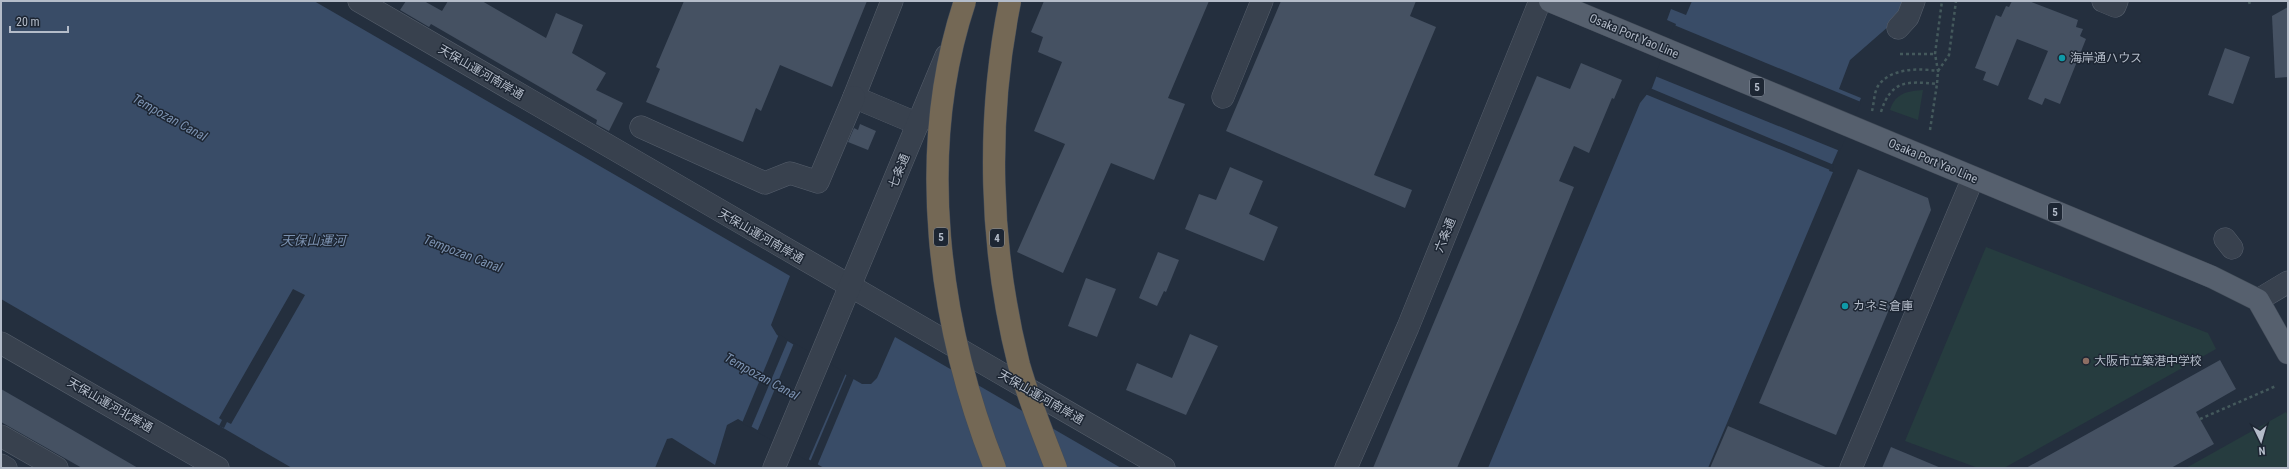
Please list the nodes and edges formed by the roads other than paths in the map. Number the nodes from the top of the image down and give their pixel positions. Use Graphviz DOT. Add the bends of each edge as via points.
graph roads {
  1 [pos="359,1"];
  2 [pos="892,1"];
  3 [pos="967,1"];
  4 [pos="1002,1"];
  5 [pos="1010,1"];
  6 [pos="1262,1"];
  7 [pos="1540,1"];
  8 [pos="1550,1"];
  9 [pos="1914,1"];
  10 [pos="2103,1"];
  11 [pos="2117,1"];
  12 [pos="1898,28"];
  13 [pos="854,97"];
  14 [pos="1223,97"];
  15 [pos="918,124"];
  16 [pos="641,126"];
  17 [pos="1973,178"];
  18 [pos="2288,282"];
  19 [pos="850,288"];
  20 [pos="2258,300"];
  21 [pos="1,343"];
  22 [pos="2288,353"];
  23 [pos="1,436"];
  24 [pos="190,461"];
  25 [pos="1,465"];
  26 [pos="774,466"];
  27 [pos="6,468"];
  28 [pos="57,468"];
  29 [pos="218,468"];
  30 [pos="995,468"];
  31 [pos="1002,468"];
  32 [pos="1047,468"];
  33 [pos="1056,468"];
  34 [pos="1164,468"];
  35 [pos="1346,468"];
  36 [pos="1851,468"];
  1 -- 19 [label="street, 天保山運河南岸通"];
  2 -- 13 [label="street"];
  3 -- 15 [label="street, 七条通"];
  3 -- 30 [label="highway, 5, bridge" via="948,61 943,99 939,147 941,239 963,374"];
  3 -- 31 [label="highway, bridge" via="957,35 950,75 945,218 963,345 974,387"];
  4 -- 32 [label="highway" via="992,64 987,125 990,248 999,311 1012,369 1030,428"];
  5 -- 33 [label="highway, 4, bridge" via="1000,66 995,126 994,184 998,245 1007,307 1020,366 1038,424"];
  6 -- 14 [label="street"];
  7 -- 35 [label="street, 六条通" via="1408,327"];
  8 -- 17 [label="main road, Osaka Port Yao Line / 5"];
  9 -- 12 [label="street" via="1908,17"];
  10 -- 11 [label="street" via="2115,6"];
  13 -- 15 [label="street"];
  13 -- 16 [label="street" via="818,182 790,173 765,183"];
  15 -- 19 [label="street, 七条通"];
  17 -- 20 [label="main road, Osaka Port Yao Line / 5" via="2212,277"];
  17 -- 36 [label="street"];
  18 -- 20 [label="street"];
  19 -- 26 [label="street, 七条通"];
  19 -- 34 [label="street, 天保山運河南岸通"];
  20 -- 22 [label="main road"];
  21 -- 24 [label="street, 天保山運河北岸通"];
  23 -- 28 [label="street"];
  24 -- 29 [label="street, 天保山運河北岸通"];
  25 -- 27 [label="street"];
}
